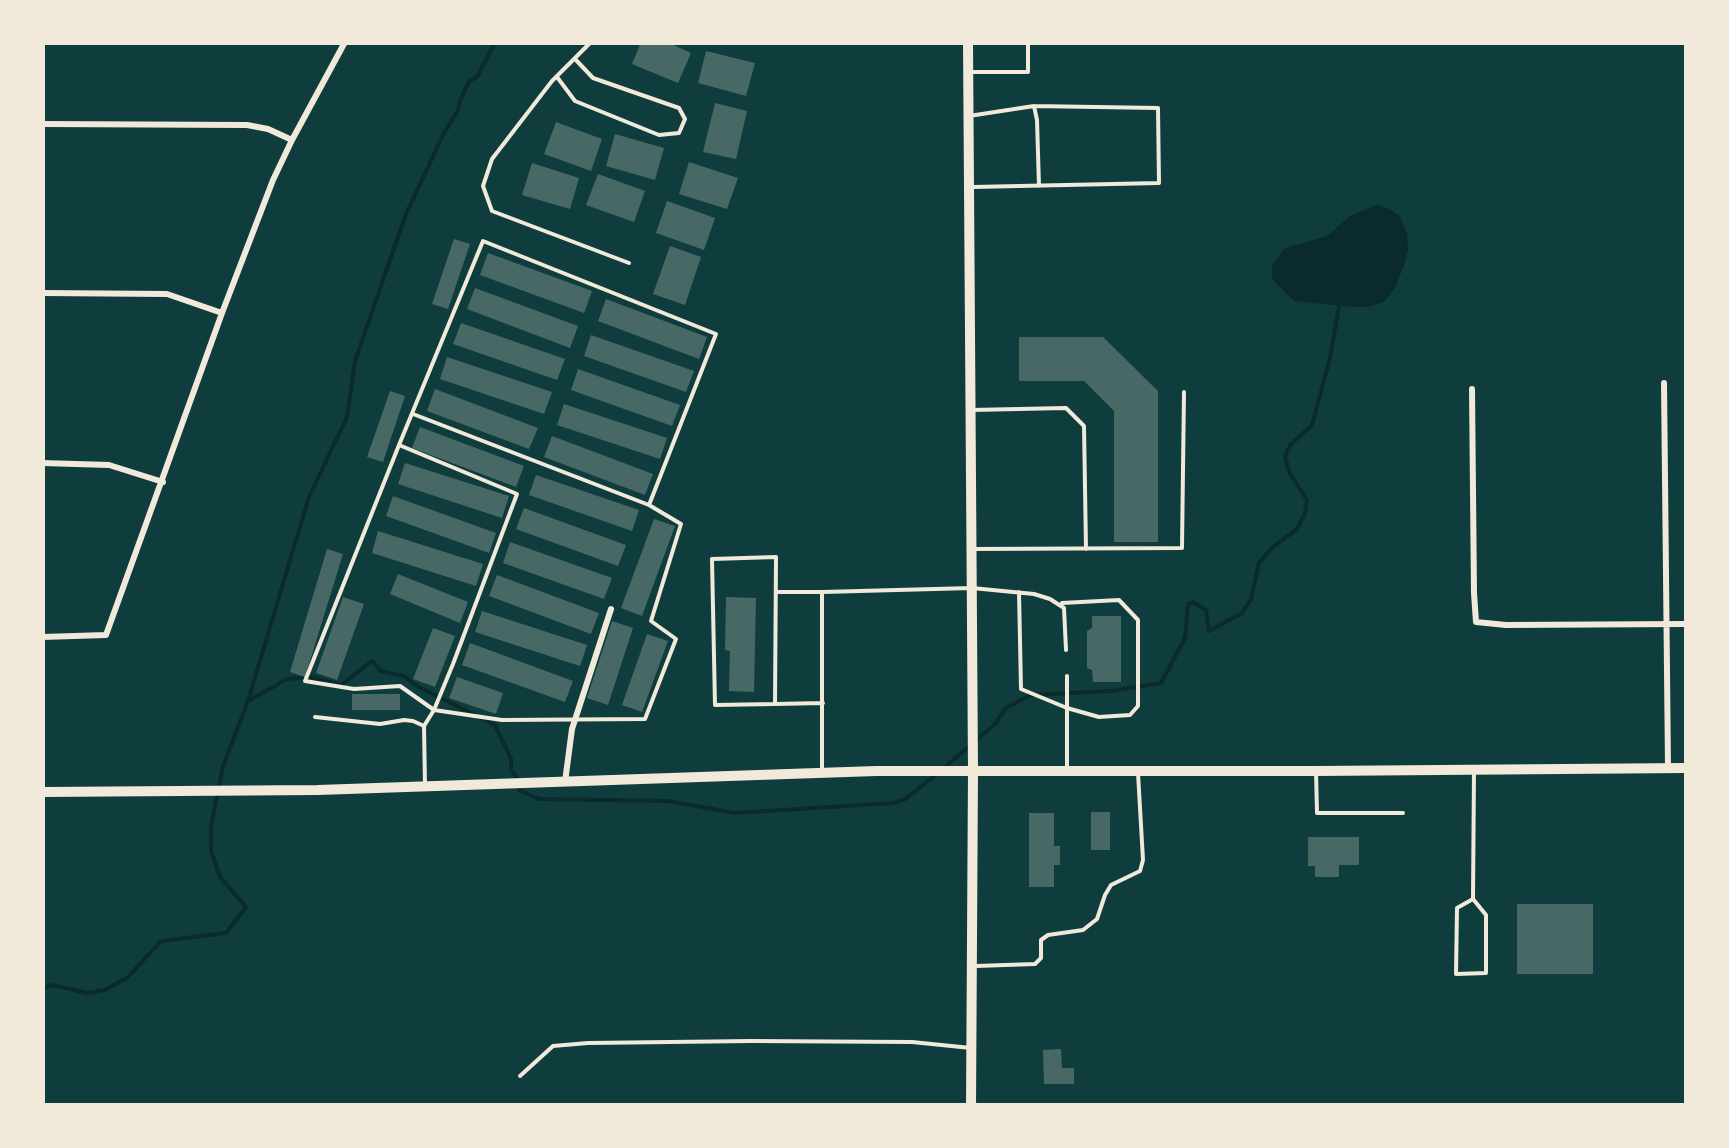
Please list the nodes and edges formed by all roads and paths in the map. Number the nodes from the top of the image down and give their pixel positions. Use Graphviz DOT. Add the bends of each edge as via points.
graph roads {
  1 [pos="345,42"];
  2 [pos="591,42"];
  3 [pos="968,42"];
  4 [pos="1028,42"];
  5 [pos="574,59"];
  6 [pos="968,72"];
  7 [pos="556,77"];
  8 [pos="1034,106"];
  9 [pos="969,116"];
  10 [pos="42,124"];
  11 [pos="292,140"];
  12 [pos="1039,186"];
  13 [pos="969,188"];
  14 [pos="628,263"];
  15 [pos="42,292"];
  16 [pos="222,313"];
  17 [pos="1664,383"];
  18 [pos="1472,389"];
  19 [pos="1184,392"];
  20 [pos="970,410"];
  21 [pos="413,414"];
  22 [pos="399,444"];
  23 [pos="42,463"];
  24 [pos="162,482"];
  25 [pos="649,505"];
  26 [pos="1086,548"];
  27 [pos="972,549"];
  28 [pos="972,588"];
  29 [pos="776,592"];
  30 [pos="822,592"];
  31 [pos="1020,592"];
  32 [pos="1058,604"];
  33 [pos="611,610"];
  34 [pos="1665,624"];
  35 [pos="1686,624"];
  36 [pos="42,637"];
  37 [pos="1066,650"];
  38 [pos="1067,676"];
  39 [pos="774,704"];
  40 [pos="822,704"];
  41 [pos="1067,708"];
  42 [pos="434,710"];
  43 [pos="314,717"];
  44 [pos="575,719"];
  45 [pos="424,726"];
  46 [pos="1668,768"];
  47 [pos="1686,768"];
  48 [pos="973,770"];
  49 [pos="1067,770"];
  50 [pos="1474,770"];
  51 [pos="1138,771"];
  52 [pos="822,772"];
  53 [pos="1316,772"];
  54 [pos="565,783"];
  55 [pos="425,786"];
  56 [pos="42,792"];
  57 [pos="1403,813"];
  58 [pos="1473,900"];
  59 [pos="971,966"];
  60 [pos="970,1048"];
  61 [pos="520,1076"];
  62 [pos="971,1106"];
  1 -- 11 [label="street"];
  2 -- 5 [label="lane"];
  3 -- 6 [label="main road"];
  4 -- 6 [label="lane" via="1028,72"];
  5 -- 7 [label="lane"];
  5 -- 7 [label="lane" via="593,78 680,108 685,119 679,132 659,134 575,100"];
  6 -- 9 [label="main road"];
  7 -- 14 [label="lane" via="492,159 483,186 492,211"];
  8 -- 9 [label="lane"];
  8 -- 12 [label="lane"];
  8 -- 12 [label="lane" via="1158,108 1159,183"];
  9 -- 13 [label="main road"];
  10 -- 11 [label="street" via="247,125"];
  11 -- 16 [label="street"];
  12 -- 13 [label="lane"];
  13 -- 20 [label="main road"];
  15 -- 16 [label="street" via="167,294"];
  16 -- 24 [label="street"];
  17 -- 34 [label="street"];
  18 -- 34 [label="street" via="1476,622"];
  19 -- 26 [label="lane" via="1182,548"];
  20 -- 26 [label="lane" via="1066,408 1084,426"];
  20 -- 27 [label="main road"];
  21 -- 22 [label="lane"];
  21 -- 25 [label="lane"];
  21 -- 25 [label="lane" via="482,241 716,334"];
  22 -- 42 [label="lane" via="517,494"];
  22 -- 42 [label="lane" via="306,681 354,689 400,686"];
  23 -- 24 [label="street" via="108,465"];
  24 -- 36 [label="street" via="106,635"];
  25 -- 44 [label="lane" via="680,524 651,620 676,639 645,718"];
  26 -- 27 [label="lane"];
  27 -- 28 [label="main road"];
  28 -- 30 [label="lane"];
  28 -- 31 [label="lane"];
  28 -- 48 [label="main road"];
  29 -- 30 [label="lane"];
  29 -- 39 [label="lane"];
  29 -- 39 [label="lane" via="776,557 712,559 715,705"];
  30 -- 40 [label="lane"];
  31 -- 32 [label="lane"];
  31 -- 41 [label="lane" via="1021,689"];
  32 -- 37 [label="lane" via="1066,612"];
  32 -- 41 [label="lane" via="1119,600 1138,620 1138,706 1130,716"];
  33 -- 44 [label="street"];
  34 -- 35 [label="street"];
  34 -- 46 [label="street"];
  38 -- 41 [label="lane"];
  39 -- 40 [label="lane"];
  40 -- 52 [label="lane"];
  41 -- 49 [label="lane"];
  42 -- 44 [label="lane" via="502,720"];
  42 -- 45 [label="lane"];
  43 -- 45 [label="lane"];
  44 -- 54 [label="street"];
  45 -- 55 [label="lane"];
  46 -- 47 [label="main road"];
  46 -- 50 [label="main road"];
  48 -- 49 [label="main road"];
  48 -- 52 [label="main road"];
  48 -- 59 [label="main road"];
  49 -- 51 [label="main road"];
  50 -- 53 [label="main road"];
  50 -- 58 [label="lane"];
  51 -- 53 [label="main road"];
  51 -- 59 [label="lane" via="1140,871 1111,885 1097,918 1083,930 1041,940 1035,964"];
  52 -- 54 [label="main road"];
  53 -- 57 [label="lane" via="1317,814"];
  54 -- 55 [label="main road"];
  55 -- 56 [label="main road"];
  58 -- 58 [label="lane" via="1456,908 1456,974 1486,973 1486,916"];
  59 -- 60 [label="main road"];
  60 -- 61 [label="lane" via="912,1042 588,1043 553,1046"];
  60 -- 62 [label="main road"];
}
